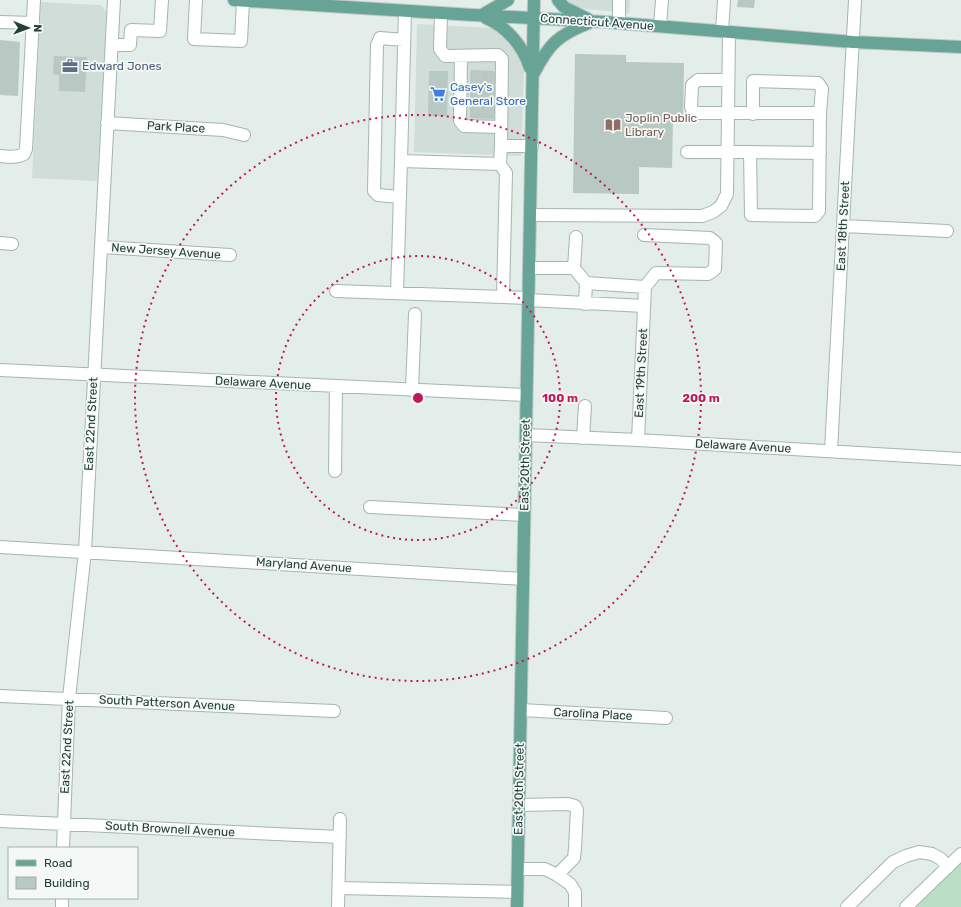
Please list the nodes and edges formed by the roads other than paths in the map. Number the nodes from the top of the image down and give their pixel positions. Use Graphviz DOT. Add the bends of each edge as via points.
graph roads {
  1 [pos="34,0"];
  2 [pos="114,0"];
  3 [pos="162,0"];
  4 [pos="196,0"];
  5 [pos="238,0"];
  6 [pos="508,0"];
  7 [pos="534,0"];
  8 [pos="558,0"];
  9 [pos="619,0"];
  10 [pos="662,0"];
  11 [pos="724,0"];
  12 [pos="855,0"];
  13 [pos="319,3"];
  14 [pos="405,11"];
  15 [pos="441,14"];
  16 [pos="481,16"];
  17 [pos="534,18"];
  18 [pos="593,21"];
  19 [pos="0,22"];
  20 [pos="32,23"];
  21 [pos="619,23"];
  22 [pos="660,26"];
  23 [pos="725,31"];
  24 [pos="404,40"];
  25 [pos="853,42"];
  26 [pos="961,42"];
  27 [pos="112,45"];
  28 [pos="961,47"];
  29 [pos="461,56"];
  30 [pos="533,76"];
  31 [pos="728,80"];
  32 [pos="820,113"];
  33 [pos="728,114"];
  34 [pos="753,114"];
  35 [pos="107,123"];
  36 [pos="500,127"];
  37 [pos="244,135"];
  38 [pos="501,146"];
  39 [pos="532,146"];
  40 [pos="687,152"];
  41 [pos="728,152"];
  42 [pos="750,152"];
  43 [pos="820,153"];
  44 [pos="0,156"];
  45 [pos="400,161"];
  46 [pos="500,164"];
  47 [pos="400,197"];
  48 [pos="530,215"];
  49 [pos="843,226"];
  50 [pos="947,230"];
  51 [pos="644,235"];
  52 [pos="576,237"];
  53 [pos="102,247"];
  54 [pos="230,255"];
  55 [pos="529,268"];
  56 [pos="574,268"];
  57 [pos="586,283"];
  58 [pos="645,287"];
  59 [pos="336,291"];
  60 [pos="397,293"];
  61 [pos="503,297"];
  62 [pos="528,299"];
  63 [pos="585,304"];
  64 [pos="644,306"];
  65 [pos="415,314"];
  66 [pos="0,370"];
  67 [pos="94,375"];
  68 [pos="336,386"];
  69 [pos="412,390"];
  70 [pos="526,395"];
  71 [pos="584,406"];
  72 [pos="526,435"];
  73 [pos="583,438"];
  74 [pos="638,440"];
  75 [pos="831,451"];
  76 [pos="961,459"];
  77 [pos="335,471"];
  78 [pos="370,507"];
  79 [pos="524,515"];
  80 [pos="0,547"];
  81 [pos="85,552"];
  82 [pos="523,579"];
  83 [pos="0,696"];
  84 [pos="69,698"];
  85 [pos="521,710"];
  86 [pos="334,711"];
  87 [pos="666,718"];
  88 [pos="519,805"];
  89 [pos="340,819"];
  90 [pos="0,821"];
  91 [pos="64,824"];
  92 [pos="340,837"];
  93 [pos="63,847"];
  94 [pos="961,854"];
  95 [pos="948,867"];
  96 [pos="518,869"];
  97 [pos="557,875"];
  98 [pos="339,888"];
  99 [pos="517,892"];
  100 [pos="856,904"];
  101 [pos="338,907"];
  102 [pos="517,907"];
  103 [pos="575,907"];
  104 [pos="906,907"];
  1 -- 20 [label="street"];
  2 -- 27 [label="street, East 22nd Street"];
  3 -- 27 [label="street" via="160,31 131,30 130,45"];
  4 -- 5 [label="street" via="194,39 241,41"];
  5 -- 13 [label="main road, Connecticut Avenue"];
  6 -- 16 [label="main road"];
  7 -- 17 [label="main road, East 20th Street"];
  8 -- 18 [label="main road" via="564,7"];
  9 -- 21 [label="street"];
  10 -- 22 [label="street"];
  11 -- 23 [label="street"];
  12 -- 25 [label="street, East 18th Street"];
  13 -- 14 [label="main road, Connecticut Avenue"];
  14 -- 15 [label="main road, Connecticut Avenue"];
  14 -- 24 [label="street"];
  15 -- 16 [label="main road, Connecticut Avenue"];
  15 -- 29 [label="street" via="440,49 445,56"];
  16 -- 17 [label="main road, Connecticut Avenue"];
  16 -- 30 [label="main road" via="500,26 519,45 526,55"];
  17 -- 18 [label="main road, Connecticut Avenue"];
  17 -- 30 [label="main road, East 20th Street"];
  18 -- 21 [label="main road, Connecticut Avenue"];
  18 -- 30 [label="main road" via="553,43"];
  19 -- 20 [label="street"];
  20 -- 44 [label="street" via="26,150 21,156"];
  21 -- 22 [label="main road, Connecticut Avenue"];
  22 -- 23 [label="main road, Connecticut Avenue"];
  23 -- 25 [label="main road, Connecticut Avenue"];
  23 -- 31 [label="street"];
  24 -- 45 [label="street"];
  24 -- 47 [label="street" via="380,38 377,45 374,191 378,195"];
  25 -- 28 [label="main road, Connecticut Avenue"];
  25 -- 49 [label="street, East 18th Street"];
  26 -- 28 [label="street"];
  27 -- 35 [label="street, East 22nd Street"];
  29 -- 36 [label="street" via="466,79 465,108 460,121 464,126"];
  29 -- 36 [label="street" via="498,56 502,59"];
  30 -- 39 [label="main road, East 20th Street"];
  31 -- 33 [label="street"];
  31 -- 33 [label="street" via="698,80 692,85 691,107 694,113"];
  32 -- 34 [label="street"];
  32 -- 34 [label="street" via="822,89 818,83 753,81"];
  32 -- 43 [label="street"];
  33 -- 34 [label="street"];
  33 -- 41 [label="street"];
  35 -- 37 [label="street, Park Place" via="223,130"];
  35 -- 53 [label="street, East 22nd Street"];
  36 -- 38 [label="street"];
  38 -- 39 [label="street"];
  38 -- 46 [label="street"];
  39 -- 48 [label="main road, East 20th Street"];
  40 -- 41 [label="street"];
  41 -- 42 [label="street"];
  41 -- 48 [label="street" via="726,194 722,206 702,216"];
  42 -- 43 [label="street"];
  42 -- 43 [label="street" via="751,215 815,216 819,211"];
  45 -- 46 [label="street"];
  45 -- 47 [label="street"];
  46 -- 61 [label="street" via="506,173"];
  47 -- 60 [label="street"];
  48 -- 55 [label="main road, East 20th Street"];
  49 -- 50 [label="street"];
  49 -- 75 [label="street, East 18th Street"];
  51 -- 58 [label="street" via="710,238 716,243 715,269 708,274 656,273"];
  52 -- 56 [label="street"];
  53 -- 54 [label="street, New Jersey Avenue"];
  53 -- 67 [label="street, East 22nd Street"];
  55 -- 56 [label="street"];
  55 -- 62 [label="main road, East 20th Street"];
  56 -- 57 [label="street"];
  57 -- 58 [label="street"];
  57 -- 63 [label="street"];
  58 -- 64 [label="street, East 19th Street"];
  59 -- 60 [label="street"];
  60 -- 61 [label="street"];
  61 -- 62 [label="street"];
  62 -- 63 [label="street"];
  62 -- 70 [label="main road, East 20th Street"];
  63 -- 64 [label="street"];
  64 -- 74 [label="street, East 19th Street"];
  65 -- 69 [label="street"];
  66 -- 67 [label="street, Delaware Avenue"];
  67 -- 68 [label="street, Delaware Avenue"];
  67 -- 81 [label="street, East 22nd Street"];
  68 -- 69 [label="street, Delaware Avenue"];
  68 -- 77 [label="street"];
  69 -- 70 [label="street, Delaware Avenue"];
  70 -- 72 [label="main road, East 20th Street"];
  71 -- 73 [label="street"];
  72 -- 73 [label="street, Delaware Avenue"];
  72 -- 79 [label="main road, East 20th Street"];
  73 -- 74 [label="street, Delaware Avenue"];
  74 -- 75 [label="street, Delaware Avenue"];
  75 -- 76 [label="street, Delaware Avenue"];
  78 -- 79 [label="street"];
  79 -- 82 [label="main road, East 20th Street"];
  80 -- 81 [label="street, Maryland Avenue"];
  81 -- 82 [label="street, Maryland Avenue"];
  81 -- 84 [label="street, East 22nd Street"];
  82 -- 85 [label="main road, East 20th Street"];
  83 -- 84 [label="street, South Patterson Avenue"];
  84 -- 86 [label="street, South Patterson Avenue"];
  84 -- 91 [label="street, East 22nd Street"];
  85 -- 87 [label="street, Carolina Place"];
  85 -- 88 [label="main road, East 20th Street"];
  88 -- 96 [label="main road, East 20th Street"];
  88 -- 97 [label="street" via="575,806 577,810 574,858"];
  89 -- 92 [label="street"];
  90 -- 91 [label="street, South Brownell Avenue"];
  91 -- 92 [label="street, South Brownell Avenue"];
  91 -- 93 [label="street, East 22nd Street"];
  92 -- 98 [label="street"];
  94 -- 95 [label="street"];
  95 -- 100 [label="street" via="932,854 919,852 906,856 893,862"];
  95 -- 104 [label="street"];
  96 -- 97 [label="street" via="545,869"];
  96 -- 99 [label="main road, East 20th Street"];
  97 -- 103 [label="street" via="570,884 575,892"];
  98 -- 99 [label="street"];
  98 -- 101 [label="street"];
  99 -- 102 [label="main road, East 20th Street"];
}
